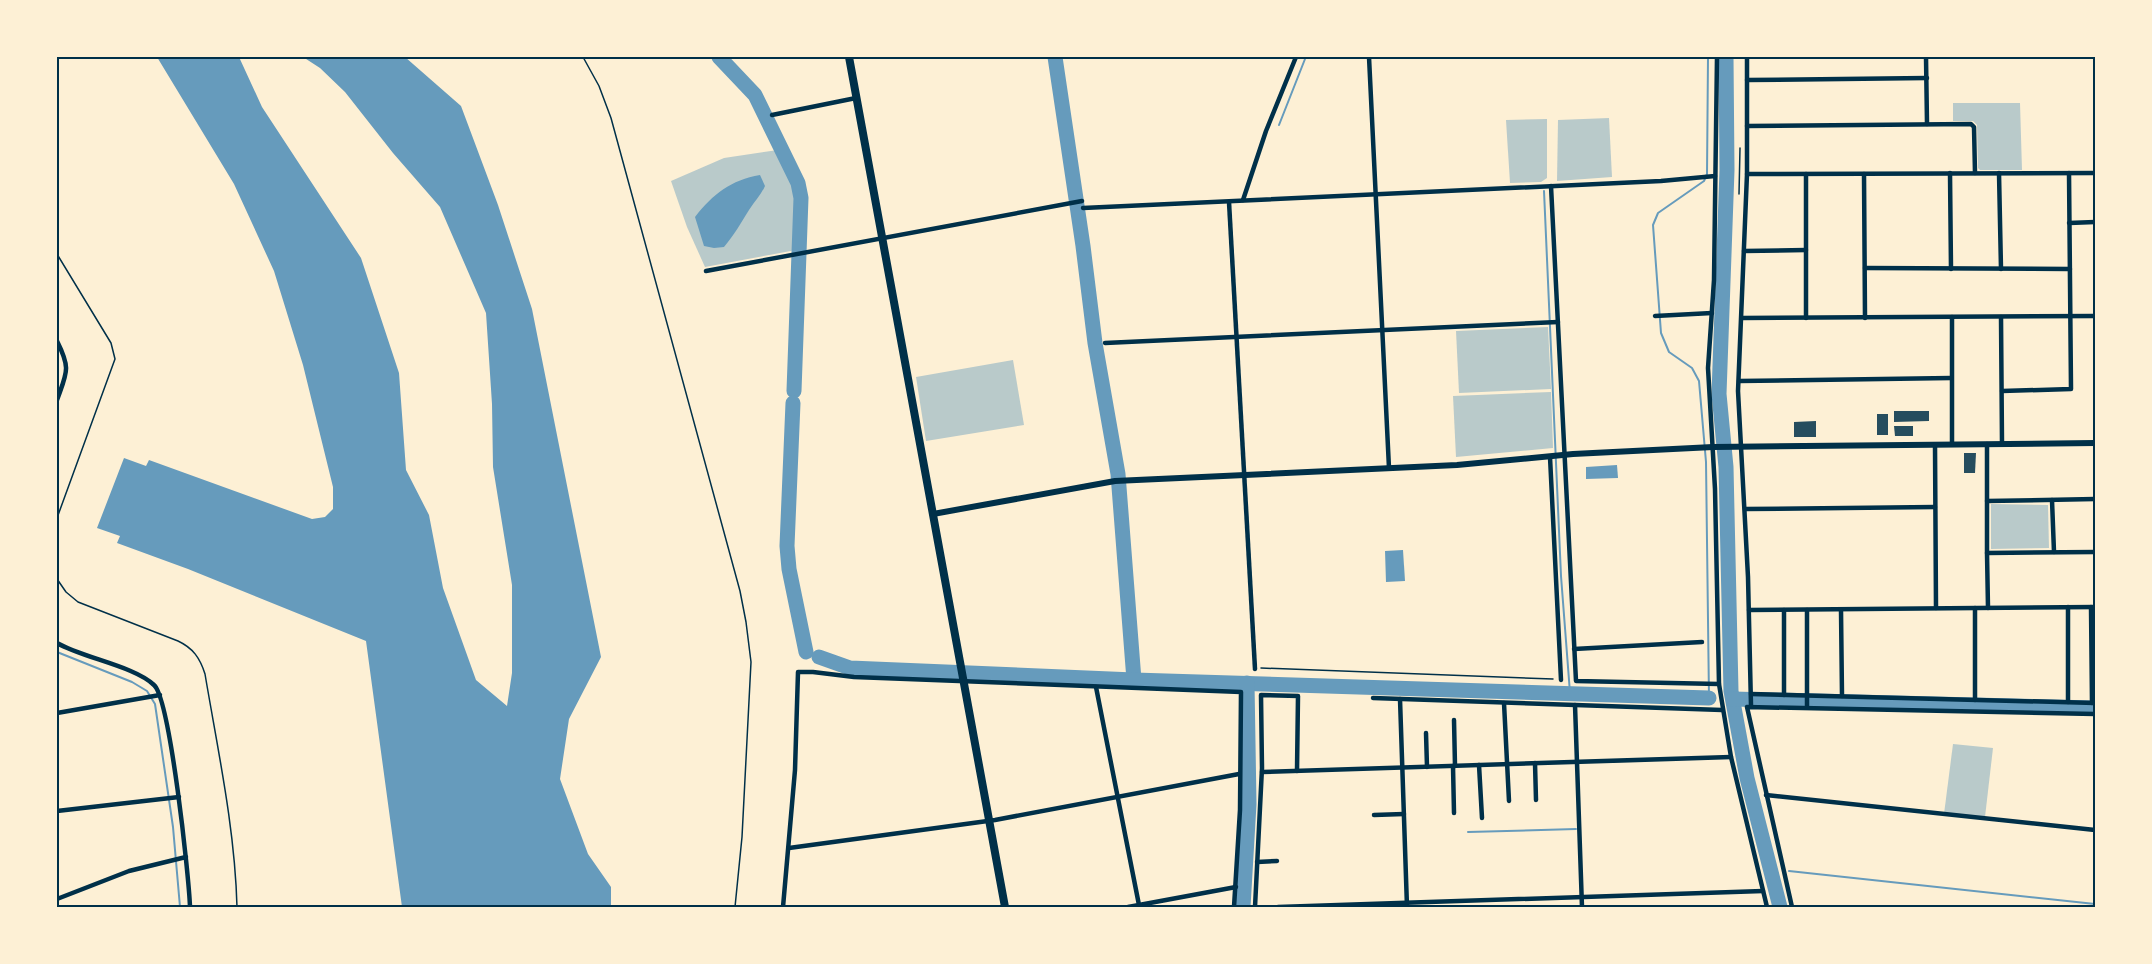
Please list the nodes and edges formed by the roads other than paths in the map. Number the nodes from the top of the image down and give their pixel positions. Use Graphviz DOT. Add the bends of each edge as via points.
graph roads {
  1 [pos="849,57"];
  2 [pos="1296,57"];
  3 [pos="1369,57"];
  4 [pos="1716,57"];
  5 [pos="1747,57"];
  6 [pos="1926,57"];
  7 [pos="1927,78"];
  8 [pos="1747,80"];
  9 [pos="856,98"];
  10 [pos="772,115"];
  11 [pos="1928,124"];
  12 [pos="1747,126"];
  13 [pos="1950,173"];
  14 [pos="1975,173"];
  15 [pos="1999,173"];
  16 [pos="2069,173"];
  17 [pos="2095,173"];
  18 [pos="1747,174"];
  19 [pos="1806,174"];
  20 [pos="1864,174"];
  21 [pos="1712,177"];
  22 [pos="1551,186"];
  23 [pos="1374,194"];
  24 [pos="1243,200"];
  25 [pos="1082,201"];
  26 [pos="1229,202"];
  27 [pos="1083,208"];
  28 [pos="2095,222"];
  29 [pos="2069,223"];
  30 [pos="882,237"];
  31 [pos="1806,250"];
  32 [pos="1744,251"];
  33 [pos="1865,268"];
  34 [pos="1951,268"];
  35 [pos="2001,269"];
  36 [pos="2070,269"];
  37 [pos="706,271"];
  38 [pos="1712,313"];
  39 [pos="1655,316"];
  40 [pos="2071,316"];
  41 [pos="2095,316"];
  42 [pos="1952,317"];
  43 [pos="2001,317"];
  44 [pos="1742,318"];
  45 [pos="1806,318"];
  46 [pos="1865,318"];
  47 [pos="1558,322"];
  48 [pos="1382,330"];
  49 [pos="1237,337"];
  50 [pos="57,341"];
  51 [pos="1105,343"];
  52 [pos="59,349"];
  53 [pos="1951,378"];
  54 [pos="1739,381"];
  55 [pos="2002,391"];
  56 [pos="57,400"];
  57 [pos="2095,443"];
  58 [pos="1935,444"];
  59 [pos="1952,444"];
  60 [pos="1987,444"];
  61 [pos="2002,444"];
  62 [pos="1742,446"];
  63 [pos="1714,447"];
  64 [pos="1564,455"];
  65 [pos="1550,457"];
  66 [pos="1389,468"];
  67 [pos="1244,476"];
  68 [pos="2052,500"];
  69 [pos="2095,500"];
  70 [pos="1987,501"];
  71 [pos="1935,507"];
  72 [pos="1745,509"];
  73 [pos="933,514"];
  74 [pos="2054,552"];
  75 [pos="2095,552"];
  76 [pos="1987,553"];
  77 [pos="1557,594"];
  78 [pos="1570,594"];
  79 [pos="2093,607"];
  80 [pos="1936,608"];
  81 [pos="1975,608"];
  82 [pos="1988,608"];
  83 [pos="2068,608"];
  84 [pos="1749,610"];
  85 [pos="1784,610"];
  86 [pos="1807,610"];
  87 [pos="1841,610"];
  88 [pos="1702,642"];
  89 [pos="57,643"];
  90 [pos="1574,649"];
  91 [pos="1255,669"];
  92 [pos="963,680"];
  93 [pos="1561,680"];
  94 [pos="1719,684"];
  95 [pos="1096,687"];
  96 [pos="1751,694"];
  97 [pos="1784,695"];
  98 [pos="160,696"];
  99 [pos="1808,696"];
  100 [pos="1842,696"];
  101 [pos="1372,698"];
  102 [pos="1400,699"];
  103 [pos="1975,700"];
  104 [pos="2068,702"];
  105 [pos="1504,703"];
  106 [pos="2093,703"];
  107 [pos="1575,705"];
  108 [pos="1751,705"];
  109 [pos="1807,707"];
  110 [pos="1722,708"];
  111 [pos="57,713"];
  112 [pos="2095,714"];
  113 [pos="1454,720"];
  114 [pos="1426,733"];
  115 [pos="1731,757"];
  116 [pos="1577,762"];
  117 [pos="1535,763"];
  118 [pos="1507,764"];
  119 [pos="1479,765"];
  120 [pos="1454,766"];
  121 [pos="1427,767"];
  122 [pos="1402,768"];
  123 [pos="1297,771"];
  124 [pos="1262,772"];
  125 [pos="1239,774"];
  126 [pos="1766,795"];
  127 [pos="179,797"];
  128 [pos="1118,798"];
  129 [pos="1536,800"];
  130 [pos="1509,801"];
  131 [pos="57,812"];
  132 [pos="1454,813"];
  133 [pos="1404,814"];
  134 [pos="1374,815"];
  135 [pos="1482,818"];
  136 [pos="989,821"];
  137 [pos="2095,830"];
  138 [pos="789,848"];
  139 [pos="186,857"];
  140 [pos="1277,861"];
  141 [pos="1257,862"];
  142 [pos="1236,887"];
  143 [pos="1763,891"];
  144 [pos="1581,897"];
  145 [pos="57,898"];
  146 [pos="1139,905"];
  147 [pos="1407,905"];
  148 [pos="190,907"];
  149 [pos="783,907"];
  150 [pos="1005,907"];
  151 [pos="1128,907"];
  152 [pos="1234,907"];
  153 [pos="1255,907"];
  154 [pos="1278,907"];
  155 [pos="1582,907"];
  156 [pos="1767,907"];
  157 [pos="1792,907"];
  1 -- 9 [label="main road"];
  2 -- 24 [label="street"];
  3 -- 23 [label="street"];
  4 -- 21 [label="street"];
  5 -- 8 [label="street"];
  6 -- 7 [label="street"];
  7 -- 8 [label="street"];
  7 -- 11 [label="street"];
  8 -- 12 [label="street"];
  9 -- 10 [label="street"];
  9 -- 30 [label="main road"];
  11 -- 12 [label="street"];
  11 -- 14 [label="street" via="1971,124"];
  12 -- 18 [label="street"];
  13 -- 14 [label="street"];
  13 -- 20 [label="street"];
  13 -- 34 [label="street"];
  14 -- 15 [label="street"];
  15 -- 16 [label="street"];
  15 -- 35 [label="street"];
  16 -- 17 [label="street"];
  16 -- 29 [label="street"];
  18 -- 19 [label="street"];
  18 -- 32 [label="street"];
  19 -- 20 [label="street"];
  19 -- 31 [label="street"];
  20 -- 33 [label="street"];
  21 -- 22 [label="street"];
  21 -- 38 [label="street"];
  22 -- 23 [label="street"];
  22 -- 47 [label="street"];
  23 -- 24 [label="street"];
  23 -- 48 [label="street"];
  24 -- 26 [label="street"];
  25 -- 30 [label="street"];
  26 -- 27 [label="street"];
  26 -- 49 [label="street"];
  28 -- 29 [label="street"];
  29 -- 36 [label="street"];
  30 -- 37 [label="street"];
  30 -- 73 [label="main road"];
  31 -- 32 [label="street"];
  31 -- 45 [label="street"];
  32 -- 44 [label="street"];
  33 -- 34 [label="street"];
  33 -- 46 [label="street"];
  34 -- 35 [label="street"];
  35 -- 36 [label="street"];
  36 -- 40 [label="street"];
  38 -- 39 [label="street"];
  38 -- 63 [label="street" via="1708,368"];
  40 -- 41 [label="street"];
  40 -- 43 [label="street"];
  40 -- 55 [label="street" via="2071,389"];
  42 -- 43 [label="street"];
  42 -- 46 [label="street"];
  42 -- 53 [label="street"];
  43 -- 55 [label="street"];
  44 -- 45 [label="street"];
  44 -- 54 [label="street"];
  45 -- 46 [label="street"];
  47 -- 48 [label="street"];
  47 -- 64 [label="street"];
  48 -- 49 [label="street"];
  48 -- 66 [label="street"];
  49 -- 51 [label="street"];
  49 -- 67 [label="street"];
  50 -- 52 [label="street"];
  52 -- 56 [label="street" via="67,361 67,372"];
  53 -- 54 [label="street"];
  53 -- 59 [label="street"];
  54 -- 62 [label="street"];
  55 -- 61 [label="street"];
  57 -- 61 [label="street"];
  58 -- 59 [label="street"];
  58 -- 62 [label="street"];
  58 -- 71 [label="street"];
  59 -- 60 [label="street"];
  60 -- 61 [label="street"];
  60 -- 70 [label="street"];
  62 -- 63 [label="street"];
  62 -- 72 [label="street"];
  63 -- 64 [label="street"];
  63 -- 94 [label="street"];
  64 -- 65 [label="street"];
  64 -- 78 [label="street"];
  65 -- 66 [label="street"];
  65 -- 77 [label="street"];
  66 -- 67 [label="street"];
  67 -- 73 [label="street" via="1115,481"];
  67 -- 91 [label="street"];
  68 -- 69 [label="street"];
  68 -- 70 [label="street"];
  68 -- 74 [label="street"];
  70 -- 76 [label="street"];
  71 -- 72 [label="street"];
  71 -- 80 [label="street"];
  72 -- 84 [label="street"];
  73 -- 92 [label="main road"];
  74 -- 75 [label="street"];
  74 -- 76 [label="street"];
  76 -- 82 [label="street"];
  77 -- 78 [label="street"];
  77 -- 93 [label="street"];
  78 -- 90 [label="street"];
  79 -- 83 [label="street"];
  79 -- 106 [label="street"];
  80 -- 81 [label="street"];
  80 -- 87 [label="street"];
  81 -- 82 [label="street"];
  81 -- 103 [label="street"];
  82 -- 83 [label="street"];
  83 -- 104 [label="street"];
  84 -- 85 [label="street"];
  84 -- 96 [label="street"];
  85 -- 86 [label="street"];
  85 -- 97 [label="street"];
  86 -- 87 [label="street"];
  86 -- 99 [label="street"];
  87 -- 100 [label="street"];
  88 -- 90 [label="street"];
  89 -- 98 [label="street" via="141,677 154,685"];
  90 -- 94 [label="street" via="1575,681"];
  92 -- 95 [label="street"];
  92 -- 136 [label="main road"];
  92 -- 138 [label="street" via="798,672"];
  94 -- 110 [label="street"];
  95 -- 125 [label="street" via="1241,692"];
  95 -- 128 [label="street"];
  96 -- 97 [label="street"];
  96 -- 108 [label="street"];
  97 -- 99 [label="street"];
  98 -- 111 [label="street"];
  98 -- 127 [label="street"];
  99 -- 100 [label="street"];
  99 -- 109 [label="street"];
  100 -- 103 [label="street"];
  101 -- 102 [label="street"];
  102 -- 105 [label="street"];
  102 -- 122 [label="street"];
  103 -- 104 [label="street"];
  104 -- 106 [label="street"];
  105 -- 107 [label="street"];
  105 -- 118 [label="street"];
  107 -- 110 [label="street"];
  107 -- 116 [label="street"];
  108 -- 109 [label="street"];
  108 -- 126 [label="street" via="1747,707"];
  109 -- 112 [label="street"];
  110 -- 115 [label="street"];
  113 -- 120 [label="street"];
  114 -- 121 [label="street"];
  115 -- 116 [label="street"];
  115 -- 143 [label="street"];
  116 -- 117 [label="street"];
  116 -- 144 [label="street"];
  117 -- 118 [label="street"];
  117 -- 129 [label="street"];
  118 -- 119 [label="street"];
  118 -- 130 [label="street"];
  119 -- 120 [label="street"];
  119 -- 135 [label="street"];
  120 -- 121 [label="street"];
  120 -- 132 [label="street"];
  121 -- 122 [label="street"];
  122 -- 123 [label="street"];
  122 -- 133 [label="street"];
  123 -- 124 [label="street"];
  123 -- 124 [label="street" via="1298,696 1261,695"];
  124 -- 141 [label="street"];
  125 -- 128 [label="street"];
  125 -- 142 [label="street"];
  126 -- 137 [label="street"];
  126 -- 157 [label="street"];
  127 -- 131 [label="street"];
  127 -- 139 [label="street"];
  128 -- 136 [label="street"];
  128 -- 146 [label="street"];
  133 -- 134 [label="street"];
  133 -- 147 [label="street"];
  136 -- 138 [label="street"];
  136 -- 150 [label="main road"];
  138 -- 149 [label="street"];
  139 -- 145 [label="street" via="129,871"];
  139 -- 148 [label="street"];
  140 -- 141 [label="street"];
  141 -- 153 [label="street"];
  142 -- 146 [label="street"];
  142 -- 152 [label="street"];
  143 -- 144 [label="street"];
  143 -- 156 [label="street"];
  144 -- 147 [label="street"];
  144 -- 155 [label="street"];
  146 -- 151 [label="street"];
  147 -- 154 [label="street"];
}
